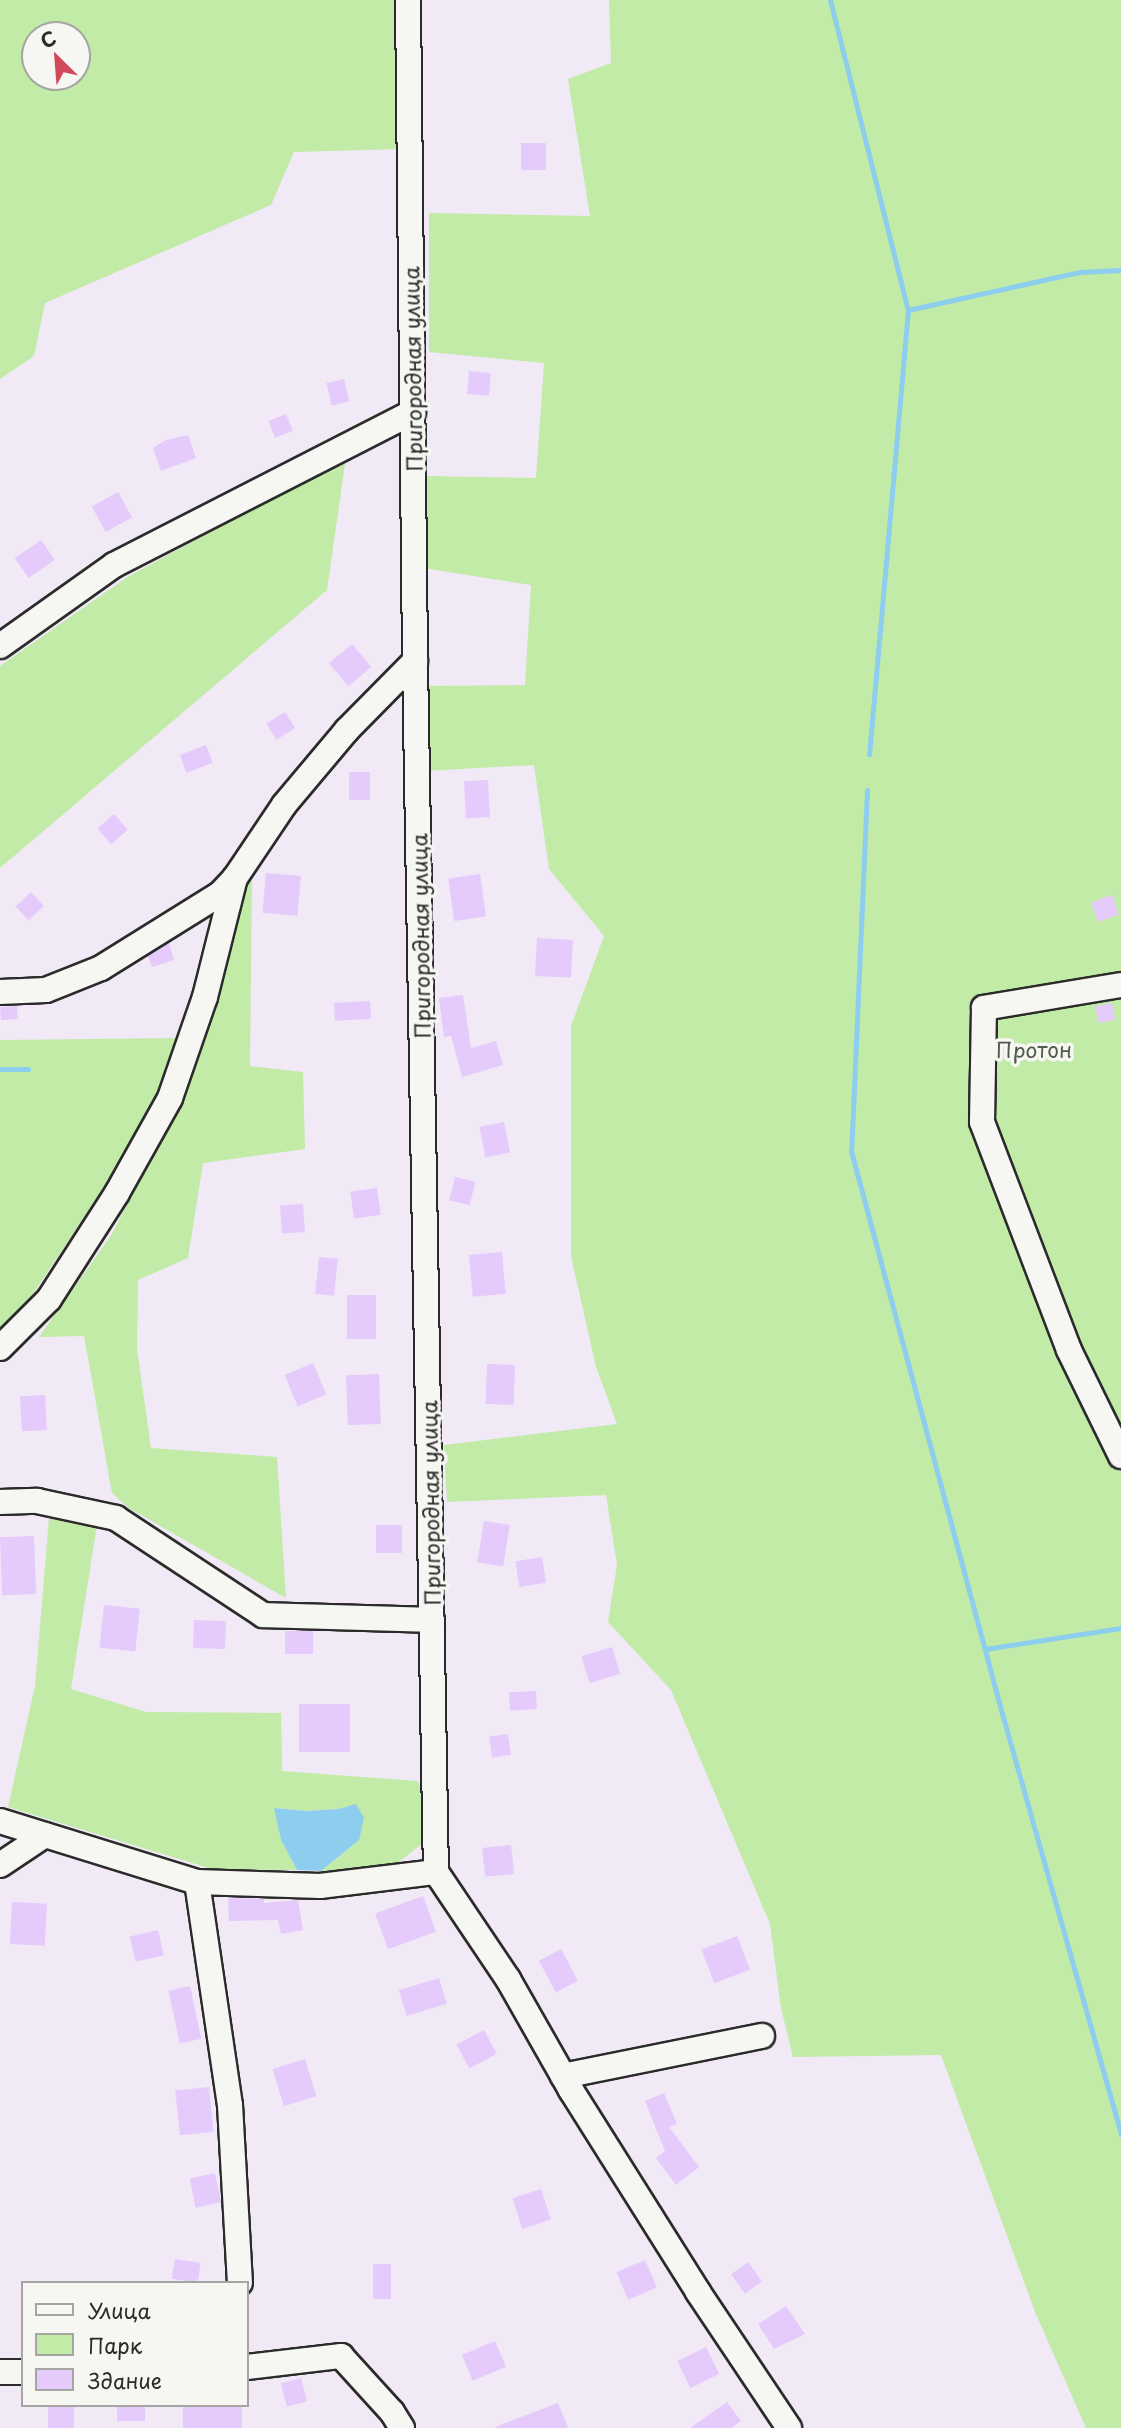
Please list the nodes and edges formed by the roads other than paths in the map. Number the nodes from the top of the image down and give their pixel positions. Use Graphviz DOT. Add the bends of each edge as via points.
graph roads {
  1 [pos="408,0"];
  2 [pos="413,412"];
  3 [pos="0,646"];
  4 [pos="415,661"];
  5 [pos="235,878"];
  6 [pos="1121,985"];
  7 [pos="0,992"];
  8 [pos="0,1348"];
  9 [pos="1121,1456"];
  10 [pos="0,1502"];
  11 [pos="432,1620"];
  12 [pos="0,1821"];
  13 [pos="45,1835"];
  14 [pos="0,1865"];
  15 [pos="436,1872"];
  16 [pos="197,1882"];
  17 [pos="762,2036"];
  18 [pos="563,2076"];
  19 [pos="240,2281"];
  20 [pos="248,2367"];
  21 [pos="0,2372"];
  22 [pos="21,2372"];
  23 [pos="402,2428"];
  24 [pos="789,2428"];
  1 -- 2 [label="street, Пригородная улица"];
  2 -- 3 [label="street" via="114,565"];
  2 -- 4 [label="street, Пригородная улица"];
  4 -- 5 [label="street" via="347,730 284,805"];
  4 -- 11 [label="street, Пригородная улица"];
  5 -- 7 [label="street" via="220,894 101,968 46,990"];
  5 -- 8 [label="street" via="205,997 170,1098 117,1193 49,1299"];
  6 -- 9 [label="street" via="984,1008 982,1122 1069,1350"];
  10 -- 11 [label="street" via="37,1501 116,1518 262,1615"];
  11 -- 15 [label="street, Пригородная улица"];
  12 -- 13 [label="street"];
  13 -- 14 [label="street"];
  13 -- 16 [label="street"];
  15 -- 16 [label="street" via="320,1886"];
  15 -- 18 [label="street" via="508,1979"];
  16 -- 19 [label="street" via="230,2105"];
  17 -- 18 [label="street"];
  18 -- 24 [label="street"];
  20 -- 23 [label="street" via="341,2356"];
  21 -- 22 [label="street"];
}
